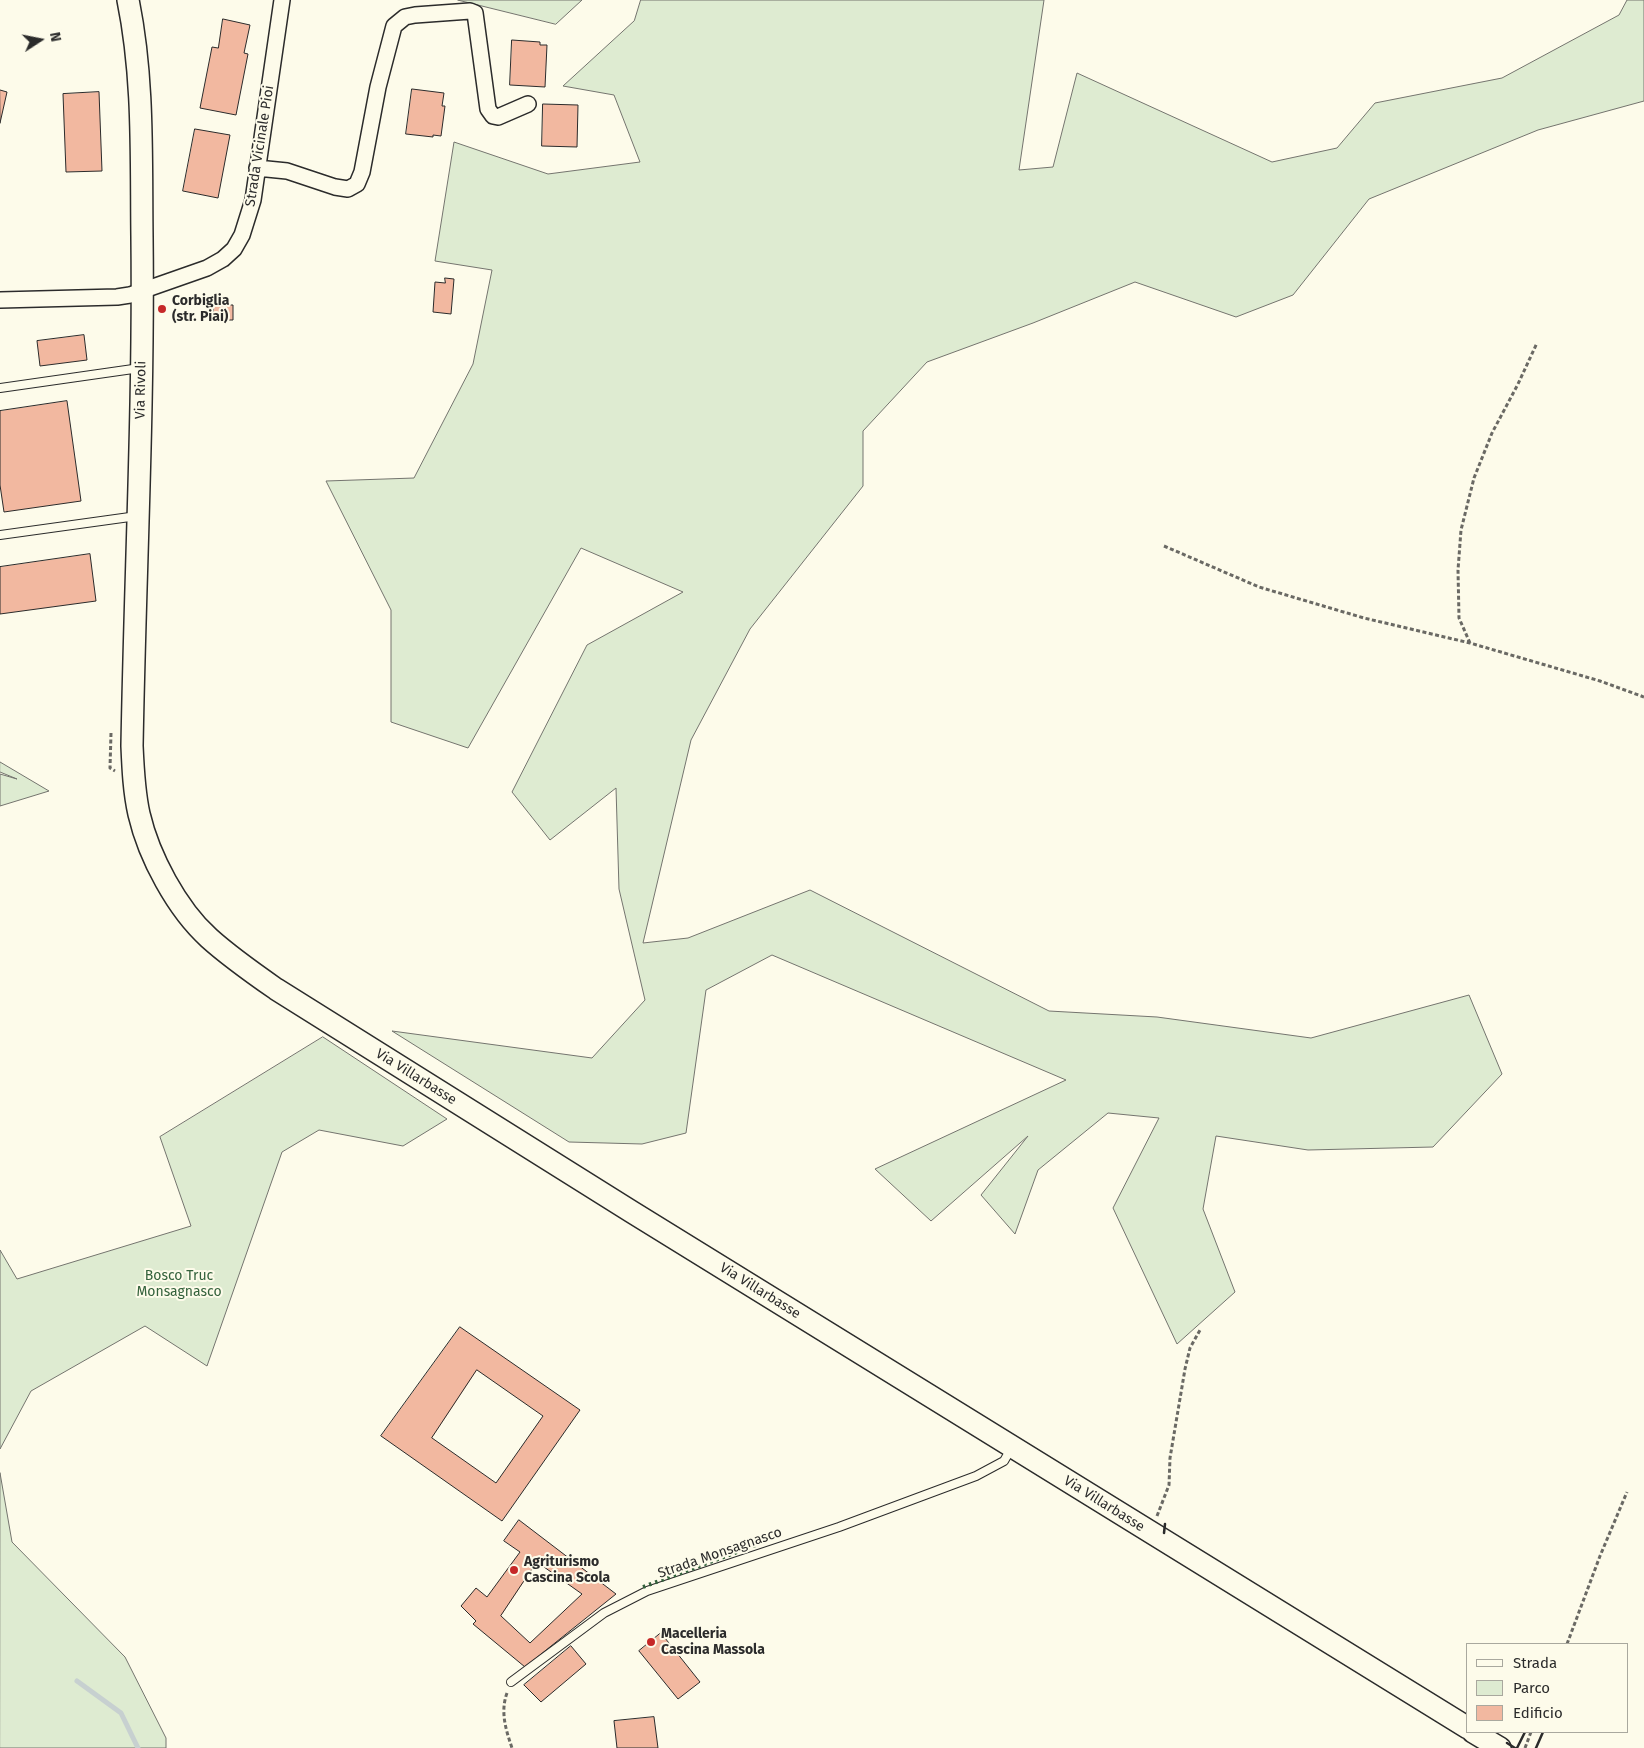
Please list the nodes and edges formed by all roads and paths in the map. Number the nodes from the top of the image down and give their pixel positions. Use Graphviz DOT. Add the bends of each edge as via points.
graph roads {
  1 [pos="128,0"];
  2 [pos="282,0"];
  3 [pos="528,104"];
  4 [pos="257,168"];
  5 [pos="143,289"];
  6 [pos="0,300"];
  7 [pos="1537,343"];
  8 [pos="142,368"];
  9 [pos="0,388"];
  10 [pos="138,516"];
  11 [pos="0,535"];
  12 [pos="1164,546"];
  13 [pos="1470,644"];
  14 [pos="1644,697"];
  15 [pos="134,780"];
  16 [pos="1200,1330"];
  17 [pos="1012,1447"];
  18 [pos="1627,1492"];
  19 [pos="1149,1532"];
  20 [pos="1567,1643"];
  21 [pos="511,1682"];
  22 [pos="1466,1727"];
  23 [pos="1475,1733"];
  24 [pos="1531,1733"];
  25 [pos="512,1748"];
  26 [pos="1500,1748"];
  27 [pos="1524,1748"];
  1 -- 5 [label="street, Via Rivoli" via="136,45 142,136"];
  2 -- 4 [label="street, Strada Vicinale Pioi"];
  3 -- 4 [label="street" via="498,117 493,116 488,108 475,13 405,17 394,26 357,184 348,189 341,188 287,171"];
  4 -- 5 [label="street, Strada Vicinale Pioi" via="253,200 234,249 223,260 207,268"];
  5 -- 6 [label="street, Strada Vicinale Pioi" via="117,297"];
  5 -- 8 [label="street, Via Rivoli"];
  7 -- 13 [label="path" via="1492,433 1474,478 1461,530 1459,618"];
  8 -- 9 [label="lane"];
  8 -- 10 [label="street, Via Rivoli"];
  10 -- 11 [label="lane"];
  10 -- 15 [label="street, Via Rivoli" via="132,746"];
  12 -- 13 [label="path" via="1259,587 1364,618"];
  13 -- 14 [label="path"];
  15 -- 17 [label="street, Via Villarbasse" via="139,815 161,872 182,907 208,937 238,963"];
  16 -- 19 [label="path" via="1190,1348 1185,1369 1170,1458 1169,1485"];
  17 -- 19 [label="street, Via Villarbasse"];
  17 -- 21 [label="lane, Strada Monsagnasco" via="1004,1461 976,1476 647,1591 604,1613"];
  18 -- 20 [label="path"];
  19 -- 22 [label="street, Via Villarbasse"];
  21 -- 25 [label="path" via="504,1700 504,1725"];
  23 -- 26 [label="street"];
  24 -- 27 [label="path"];
}
